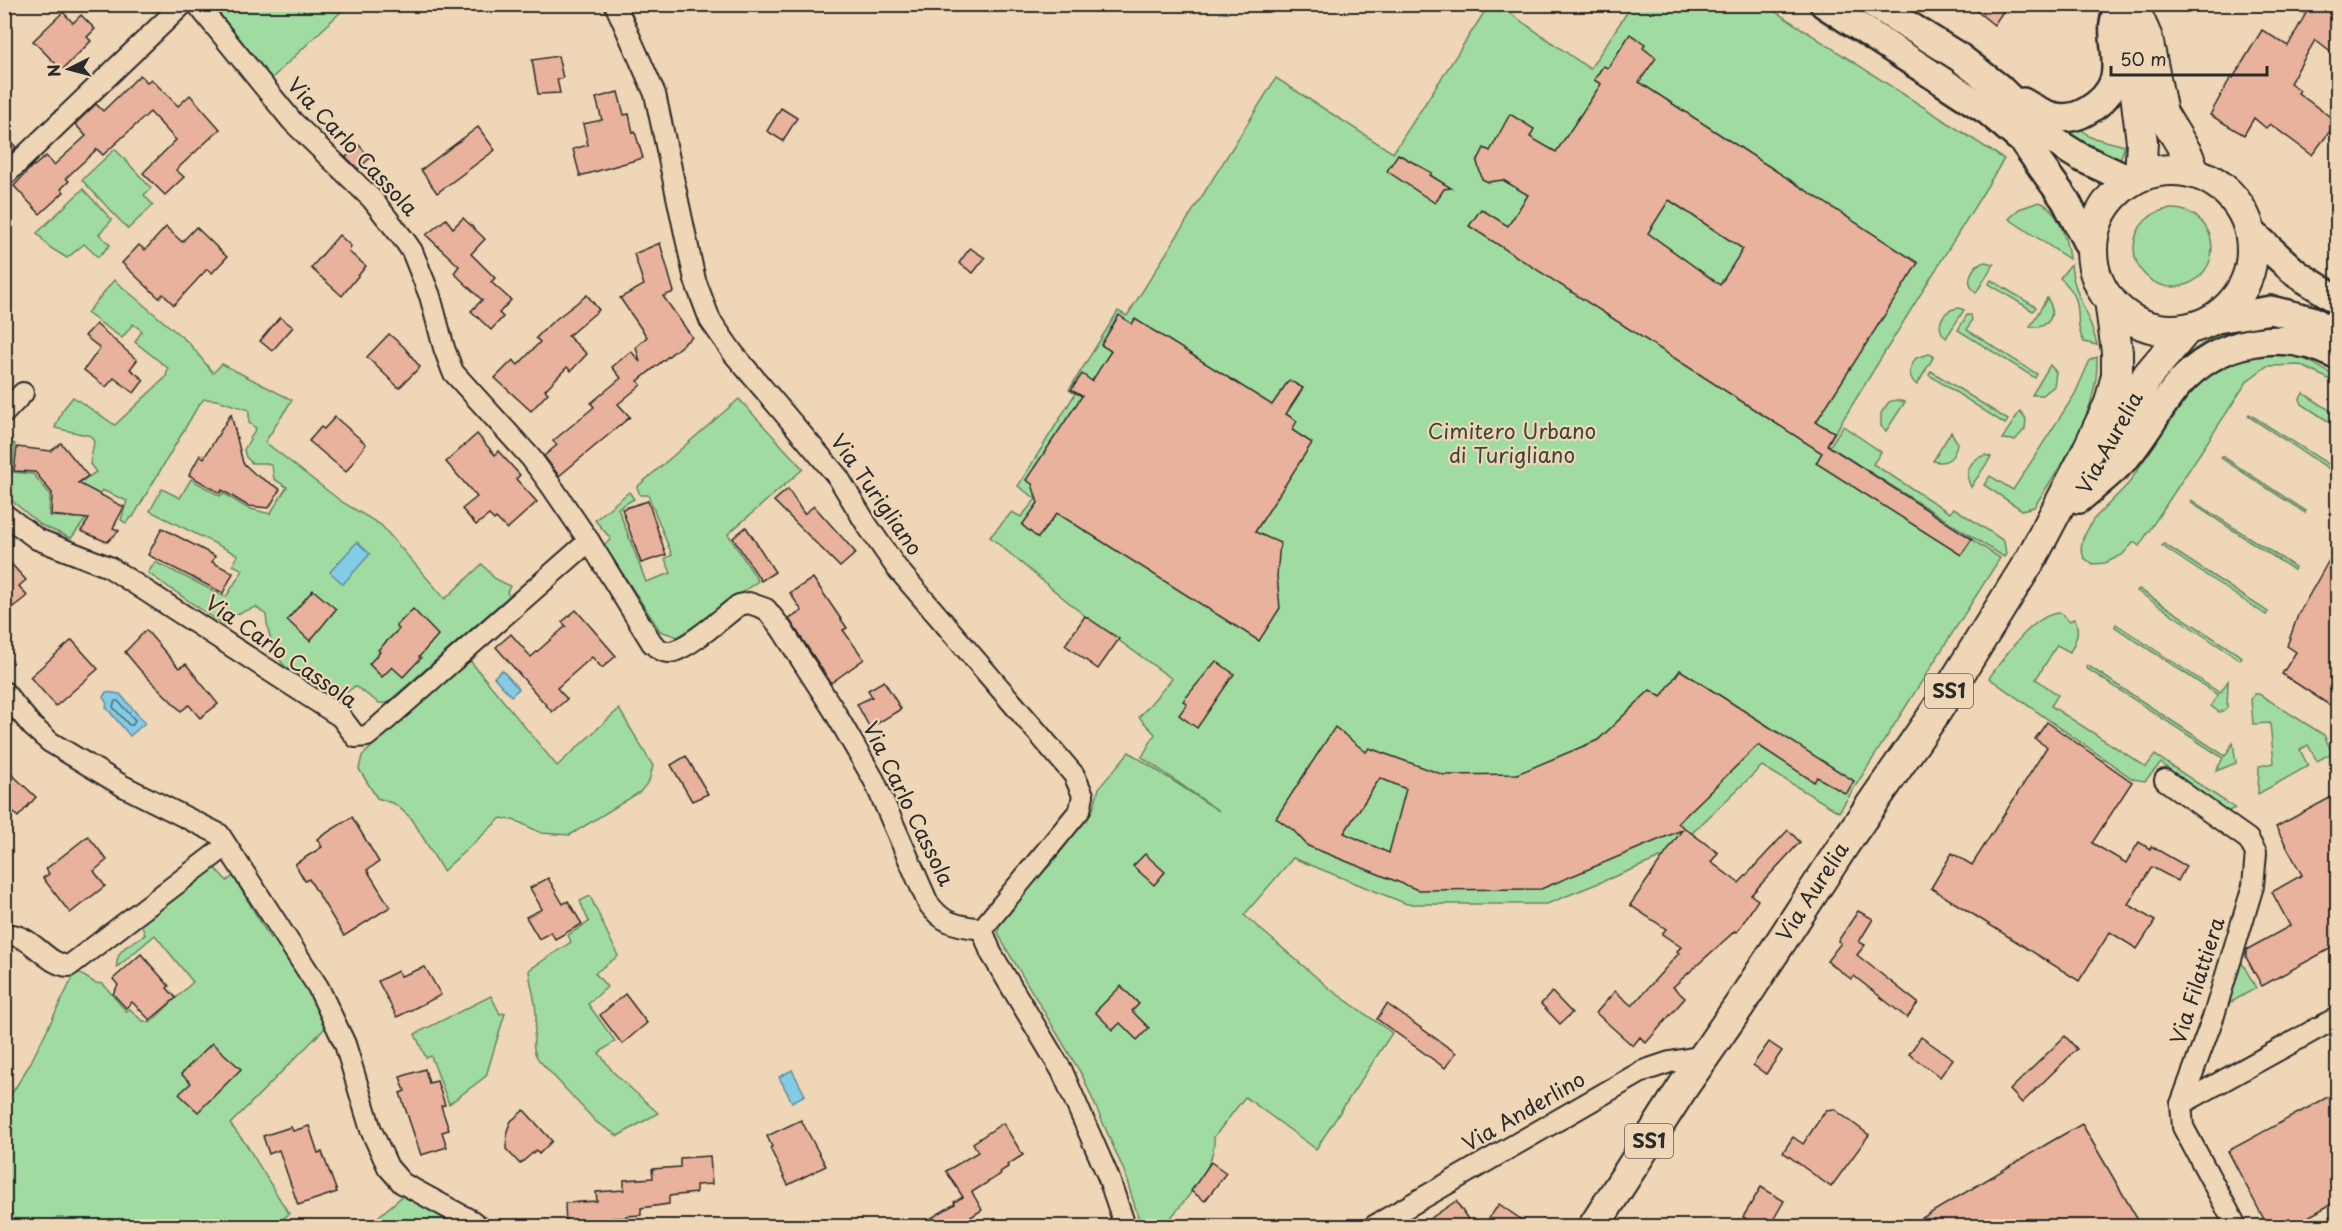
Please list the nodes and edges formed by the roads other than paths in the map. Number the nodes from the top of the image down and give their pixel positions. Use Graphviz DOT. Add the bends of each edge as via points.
graph roads {
  1 [pos="183,4"];
  2 [pos="197,4"];
  3 [pos="615,4"];
  4 [pos="1824,4"];
  5 [pos="1874,4"];
  6 [pos="2123,4"];
  7 [pos="2131,4"];
  8 [pos="1998,87"];
  9 [pos="2195,173"];
  10 [pos="4,176"];
  11 [pos="2136,178"];
  12 [pos="2250,231"];
  13 [pos="2092,252"];
  14 [pos="2110,300"];
  15 [pos="2337,300"];
  16 [pos="2199,325"];
  17 [pos="2337,336"];
  18 [pos="2337,356"];
  19 [pos="23,393"];
  20 [pos="4,412"];
  21 [pos="2079,500"];
  22 [pos="4,514"];
  23 [pos="589,541"];
  24 [pos="2032,557"];
  25 [pos="4,692"];
  26 [pos="2165,780"];
  27 [pos="226,846"];
  28 [pos="982,929"];
  29 [pos="12,935"];
  30 [pos="2337,1017"];
  31 [pos="1704,1056"];
  32 [pos="2181,1104"];
  33 [pos="478,1227"];
  34 [pos="1125,1227"];
  35 [pos="1374,1227"];
  36 [pos="1594,1227"];
  37 [pos="2236,1227"];
  1 -- 10 [label="street"];
  2 -- 23 [label="street, Via Carlo Cassola" via="292,121 372,199 405,241 430,296 453,372 531,458"];
  3 -- 28 [label="street, Via Turigliano" via="655,94 695,280 710,320 733,353 838,477 896,567 1074,775 1083,795 1080,810"];
  4 -- 13 [label="main road" via="1988,111 2023,141 2066,201"];
  5 -- 8 [label="main road" via="1959,57"];
  6 -- 8 [label="main road" via="2114,26 2117,67 2111,91 2096,106 2078,116 2046,116"];
  7 -- 9 [label="main road" via="2147,38 2162,113"];
  7 -- 11 [label="main road" via="2129,43 2142,142"];
  8 -- 11 [label="main road" via="2051,139 2079,157"];
  9 -- 11 [label="main road" via="2167,170"];
  9 -- 12 [label="main road" via="2232,196"];
  11 -- 13 [label="main road" via="2105,206 2095,228"];
  12 -- 15 [label="main road" via="2297,274"];
  12 -- 16 [label="main road" via="2249,273 2240,293 2226,309"];
  13 -- 14 [label="main road" via="2098,279"];
  14 -- 16 [label="main road" via="2134,320 2160,329"];
  14 -- 24 [label="main road, Via Aurelia / SS1" via="2117,352 2110,403"];
  16 -- 17 [label="main road" via="2271,310 2312,320"];
  16 -- 21 [label="main road, Via Aurelia / SS1" via="2148,375"];
  18 -- 21 [label="main road, SS1" via="2308,344 2266,340 2214,355 2178,386 2126,456"];
  19 -- 20 [label="street"];
  21 -- 24 [label="main road, Via Aurelia / SS1"];
  22 -- 23 [label="street, Via Carlo Cassola" via="37,538 109,567 170,605 341,717 356,736 367,736 377,728"];
  23 -- 28 [label="street, Via Carlo Cassola" via="660,650 681,649 739,605 749,603 766,609 833,709 874,780 928,903 938,916"];
  24 -- 31 [label="main road, Via Aurelia / SS1" via="1935,713"];
  25 -- 27 [label="street" via="50,742 123,786 219,834"];
  26 -- 32 [label="street, Via Filattiera" via="2248,839 2256,853 2253,886 2214,1015"];
  27 -- 29 [label="street" via="69,966 61,966 28,940"];
  27 -- 33 [label="street" via="318,987 345,1044 375,1141 388,1167 402,1183"];
  28 -- 34 [label="street" via="991,953 1062,1071 1108,1176"];
  30 -- 32 [label="street"];
  31 -- 35 [label="street, Via Anderlino" via="1643,1071"];
  31 -- 36 [label="main road, Via Aurelia / SS1"];
  32 -- 37 [label="street" via="2183,1127"];
}
